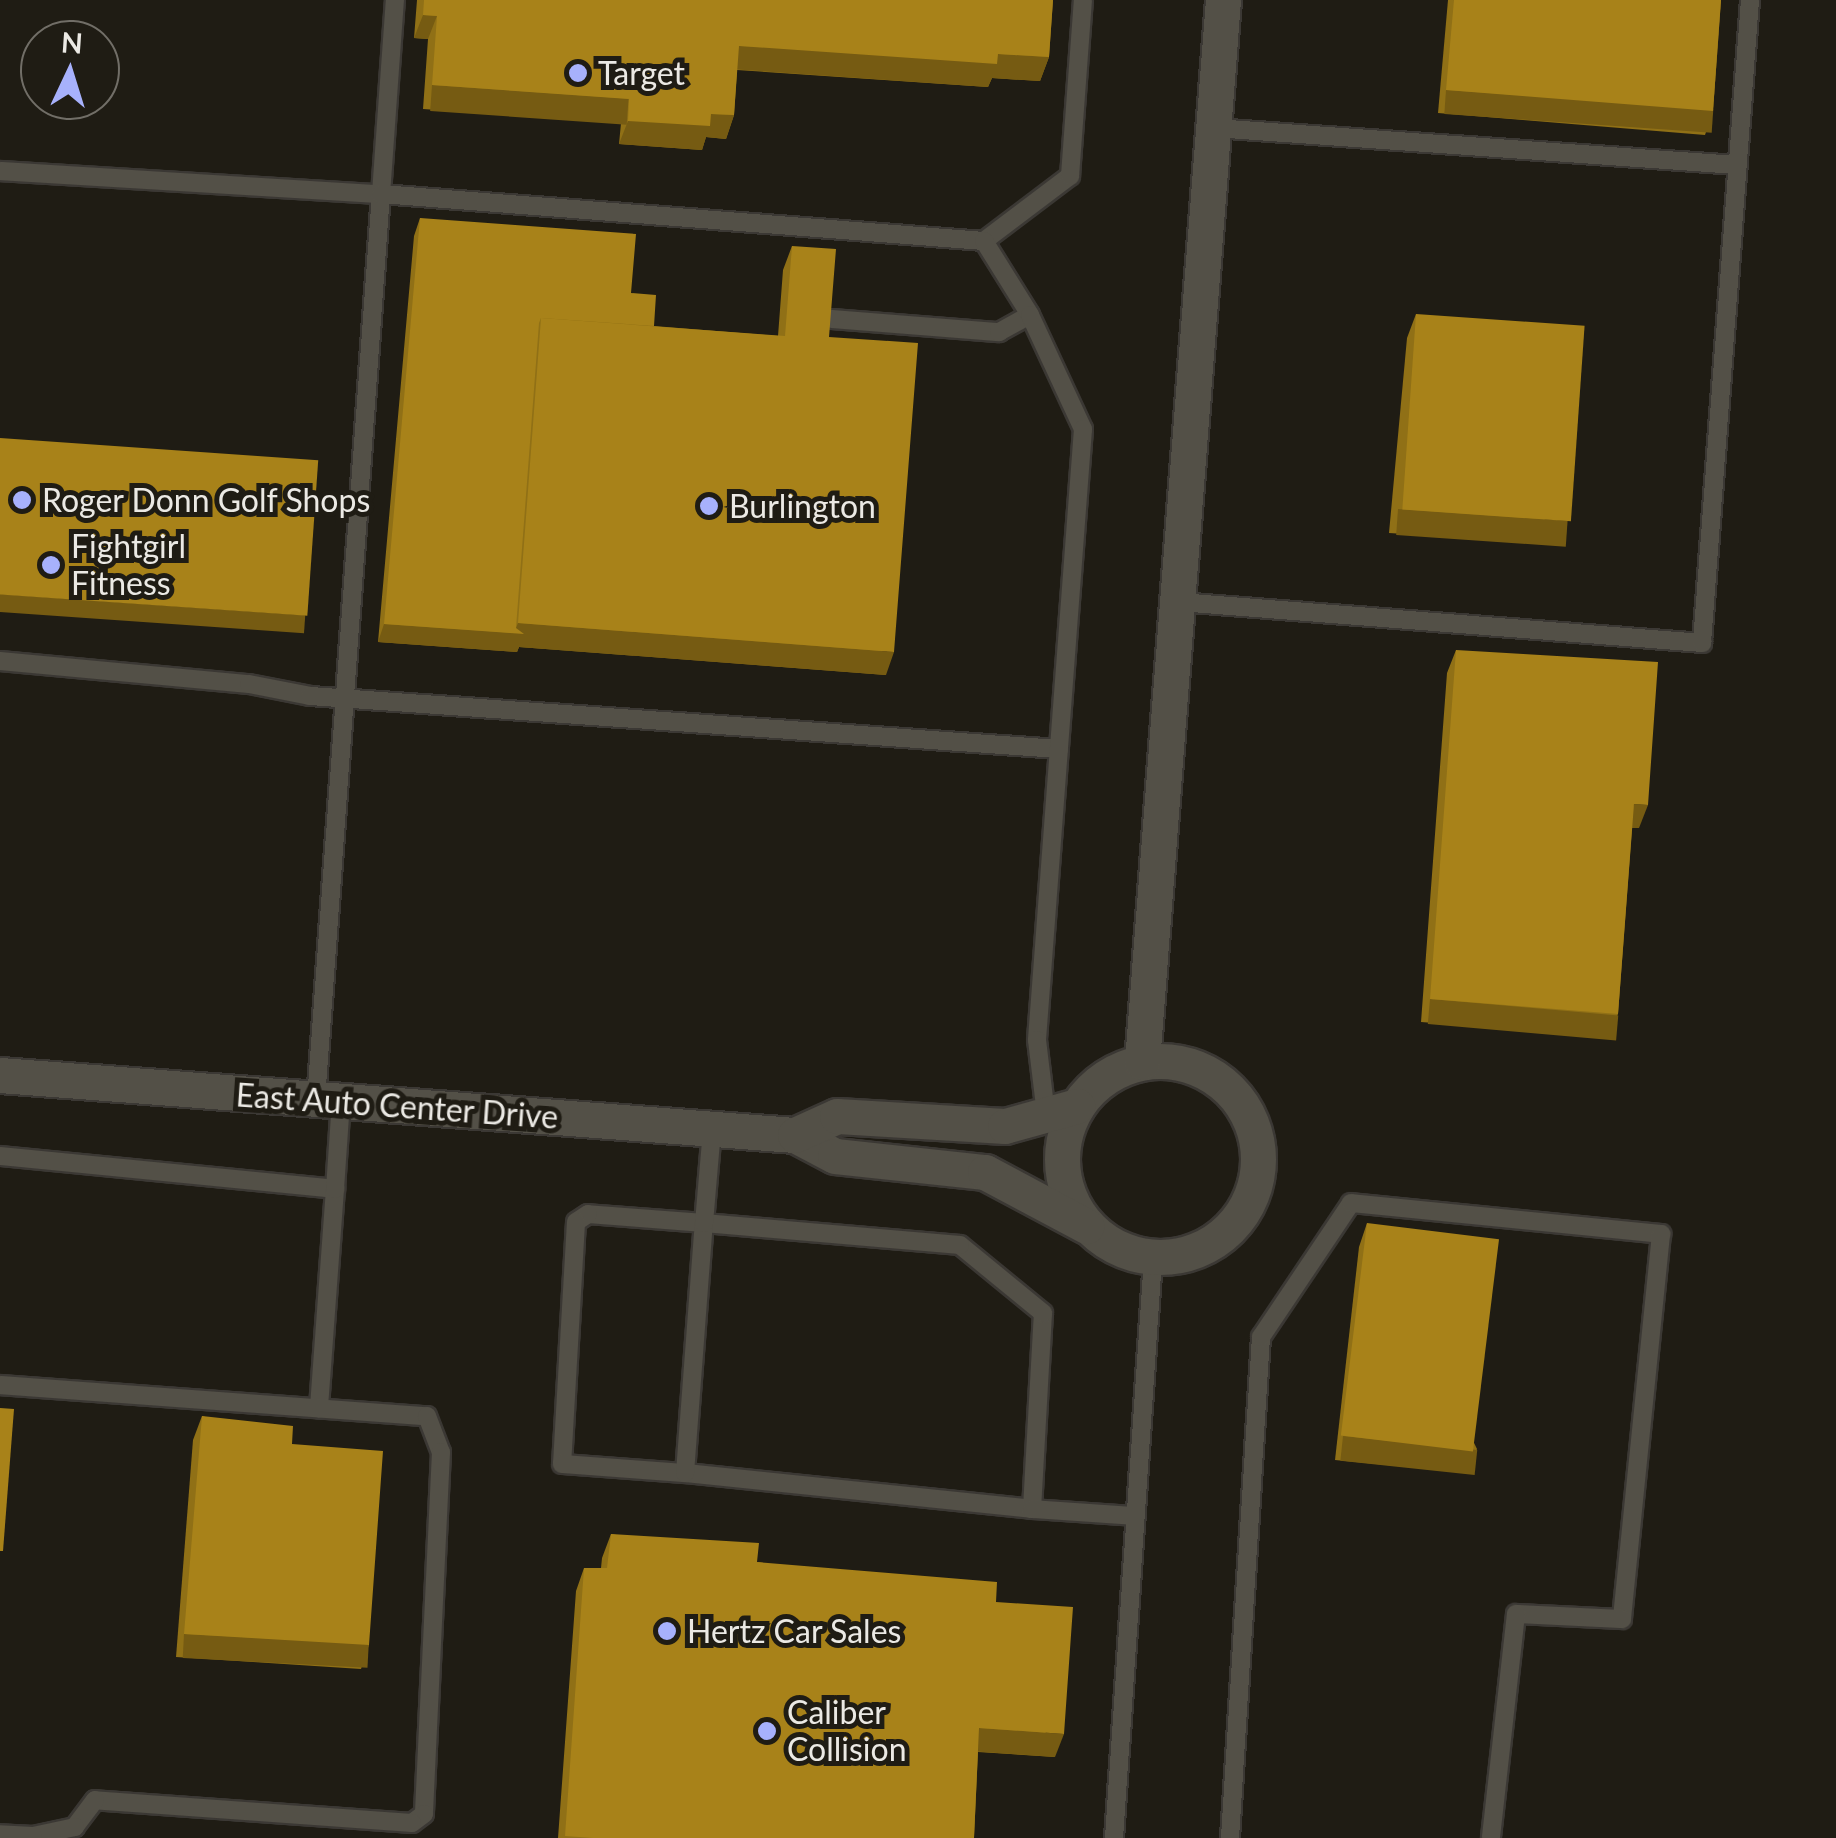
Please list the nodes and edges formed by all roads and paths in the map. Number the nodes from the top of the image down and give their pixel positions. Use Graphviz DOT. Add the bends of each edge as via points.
graph roads {
  1 [pos="395,0"];
  2 [pos="1083,0"];
  3 [pos="1224,0"];
  4 [pos="1750,0"];
  5 [pos="1214,128"];
  6 [pos="1737,166"];
  7 [pos="0,171"];
  8 [pos="382,194"];
  9 [pos="984,240"];
  10 [pos="1030,316"];
  11 [pos="832,319"];
  12 [pos="1179,602"];
  13 [pos="0,660"];
  14 [pos="346,698"];
  15 [pos="1060,749"];
  16 [pos="1142,1062"];
  17 [pos="0,1075"];
  18 [pos="329,1101"];
  19 [pos="1062,1110"];
  20 [pos="712,1129"];
  21 [pos="795,1135"];
  22 [pos="0,1156"];
  23 [pos="335,1189"];
  24 [pos="704,1224"];
  25 [pos="1086,1226"];
  26 [pos="1153,1258"];
  27 [pos="0,1385"];
  28 [pos="319,1408"];
  29 [pos="686,1473"];
  30 [pos="1032,1509"];
  31 [pos="1135,1516"];
  32 [pos="0,1834"];
  33 [pos="1114,1838"];
  34 [pos="1230,1838"];
  35 [pos="1491,1838"];
  1 -- 8 [label="lane"];
  2 -- 9 [label="lane" via="1070,176"];
  3 -- 5 [label="street"];
  4 -- 6 [label="lane"];
  5 -- 6 [label="lane"];
  5 -- 12 [label="street"];
  6 -- 12 [label="lane" via="1702,643"];
  7 -- 8 [label="lane"];
  8 -- 9 [label="lane"];
  8 -- 14 [label="lane"];
  9 -- 10 [label="lane"];
  10 -- 11 [label="lane" via="999,332"];
  10 -- 15 [label="lane" via="1084,429"];
  12 -- 16 [label="street"];
  13 -- 14 [label="lane"];
  14 -- 15 [label="lane"];
  14 -- 18 [label="lane"];
  15 -- 19 [label="lane" via="1038,1040"];
  16 -- 19 [label="street" via="1100,1081"];
  16 -- 26 [label="street" via="1189,1065 1217,1078 1254,1127 1259,1157 1256,1188 1220,1238 1193,1252"];
  17 -- 18 [label="street, East Auto Center Drive"];
  18 -- 20 [label="street, East Auto Center Drive"];
  18 -- 23 [label="lane"];
  19 -- 21 [label="street, East Auto Center Drive" via="980,1127 837,1116"];
  19 -- 25 [label="street" via="1060,1162 1072,1206"];
  20 -- 21 [label="street, East Auto Center Drive"];
  20 -- 24 [label="lane"];
  21 -- 25 [label="street, East Auto Center Drive" via="835,1156 985,1172"];
  22 -- 23 [label="lane"];
  23 -- 28 [label="lane"];
  24 -- 29 [label="lane"];
  24 -- 29 [label="lane" via="588,1214 576,1222 562,1464"];
  24 -- 30 [label="lane" via="960,1245 1043,1314"];
  25 -- 26 [label="street" via="1104,1241"];
  26 -- 31 [label="lane"];
  27 -- 28 [label="lane"];
  28 -- 32 [label="lane" via="428,1416 441,1452 424,1814 412,1823 95,1800 75,1827 34,1836"];
  29 -- 30 [label="lane"];
  30 -- 31 [label="lane"];
  31 -- 33 [label="lane"];
  34 -- 35 [label="lane" via="1261,1337 1351,1203 1661,1234 1622,1619 1516,1614"];
}
